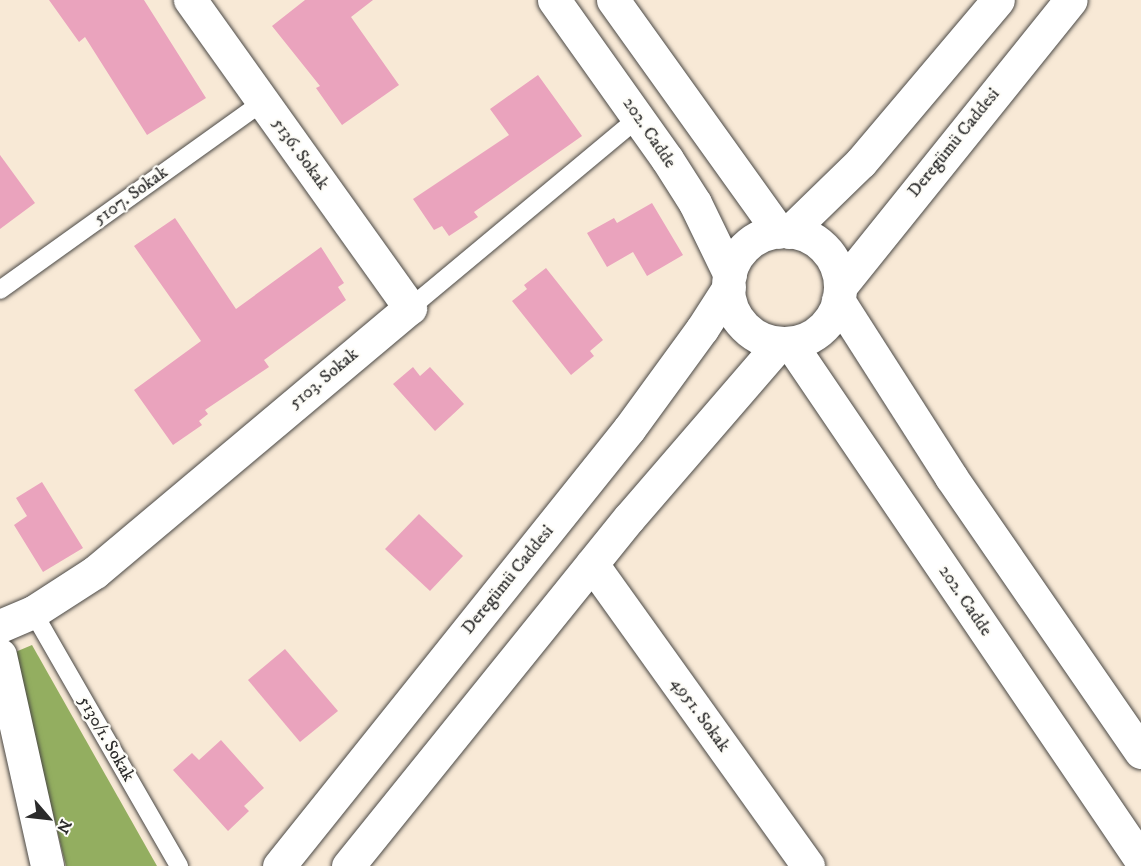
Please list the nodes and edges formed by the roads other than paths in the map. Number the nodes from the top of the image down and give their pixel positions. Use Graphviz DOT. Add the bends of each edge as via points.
graph roads {
  1 [pos="190,0"];
  2 [pos="555,0"];
  3 [pos="614,0"];
  4 [pos="998,0"];
  5 [pos="1071,0"];
  6 [pos="262,102"];
  7 [pos="639,117"];
  8 [pos="784,232"];
  9 [pos="729,281"];
  10 [pos="0,290"];
  11 [pos="839,293"];
  12 [pos="410,308"];
  13 [pos="785,343"];
  14 [pos="592,564"];
  15 [pos="33,612"];
  16 [pos="0,626"];
  17 [pos="0,655"];
  18 [pos="1141,752"];
  19 [pos="1141,860"];
  20 [pos="47,866"];
  21 [pos="179,866"];
  22 [pos="279,866"];
  23 [pos="348,866"];
  24 [pos="808,866"];
  1 -- 6 [label="main road, 5136. Sokak"];
  2 -- 7 [label="main road, 202. Cadde"];
  3 -- 8 [label="main road"];
  4 -- 8 [label="main road" via="861,162"];
  5 -- 11 [label="main road, Deregümü Caddesi"];
  6 -- 10 [label="lane, 5107. Sokak"];
  6 -- 12 [label="main road, 5136. Sokak"];
  7 -- 9 [label="main road, 202. Cadde" via="695,203"];
  7 -- 12 [label="lane, 5103. Sokak"];
  8 -- 9 [label="main road" via="756,239 746,247"];
  8 -- 11 [label="main road" via="808,237 832,258 840,277"];
  9 -- 13 [label="main road" via="736,315 748,330 765,340"];
  9 -- 22 [label="main road, Deregümü Caddesi" via="629,429"];
  11 -- 13 [label="main road" via="833,315 820,330 803,340"];
  11 -- 18 [label="main road" via="951,477"];
  12 -- 15 [label="main road, 5103. Sokak" via="95,572"];
  13 -- 14 [label="main road"];
  13 -- 19 [label="main road, 202. Cadde"];
  14 -- 23 [label="main road"];
  14 -- 24 [label="main road, 4951. Sokak"];
  15 -- 16 [label="main road, 5103. Sokak"];
  15 -- 21 [label="lane, 5130/1. Sokak"];
  17 -- 20 [label="main road"];
}
